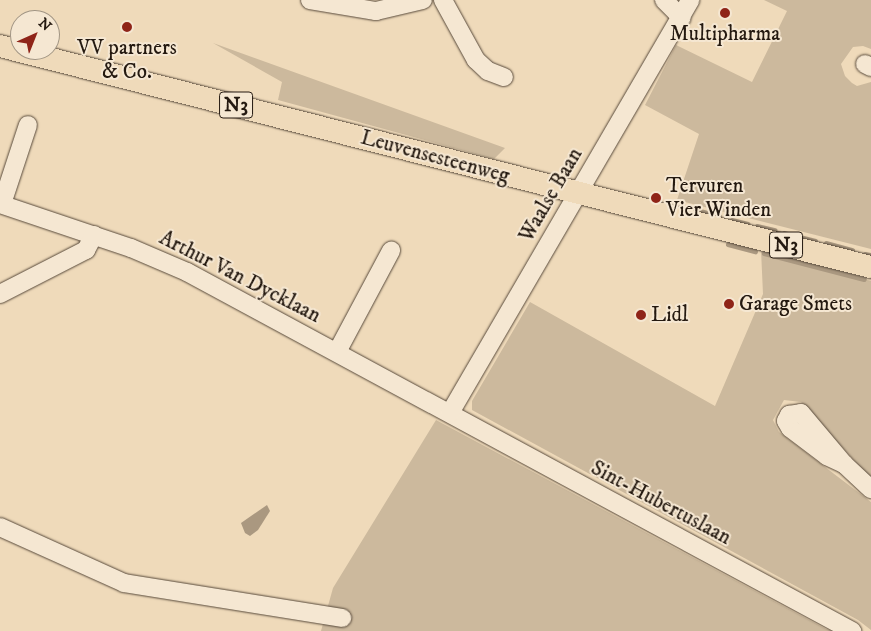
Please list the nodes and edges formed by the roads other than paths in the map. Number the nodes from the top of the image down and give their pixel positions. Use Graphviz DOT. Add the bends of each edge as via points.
graph roads {
  1 [pos="310,0"];
  2 [pos="423,0"];
  3 [pos="443,0"];
  4 [pos="664,0"];
  5 [pos="690,0"];
  6 [pos="682,18"];
  7 [pos="0,46"];
  8 [pos="504,77"];
  9 [pos="28,125"];
  10 [pos="578,194"];
  11 [pos="1,204"];
  12 [pos="94,235"];
  13 [pos="392,251"];
  14 [pos="871,267"];
  15 [pos="0,294"];
  16 [pos="337,352"];
  17 [pos="450,413"];
  18 [pos="844,464"];
  19 [pos="871,489"];
  20 [pos="0,527"];
  21 [pos="342,618"];
  22 [pos="852,631"];
  1 -- 2 [label="street" via="376,11"];
  3 -- 8 [label="street" via="476,60 488,71"];
  4 -- 6 [label="street"];
  5 -- 6 [label="street, Waalse Baan"];
  6 -- 10 [label="street, Waalse Baan"];
  7 -- 10 [label="main road, Leuvensesteenweg / N3"];
  9 -- 11 [label="street"];
  10 -- 14 [label="main road, Leuvensesteenweg / N3" via="642,207"];
  10 -- 17 [label="street, Waalse Baan"];
  11 -- 12 [label="street, Arthur Van Dycklaan"];
  12 -- 15 [label="street" via="86,250"];
  12 -- 16 [label="street, Arthur Van Dycklaan" via="187,272"];
  13 -- 16 [label="street"];
  16 -- 17 [label="street, Arthur Van Dycklaan"];
  17 -- 22 [label="street, Sint-Hubertuslaan"];
  18 -- 19 [label="street"];
  20 -- 21 [label="street" via="124,583"];
}
